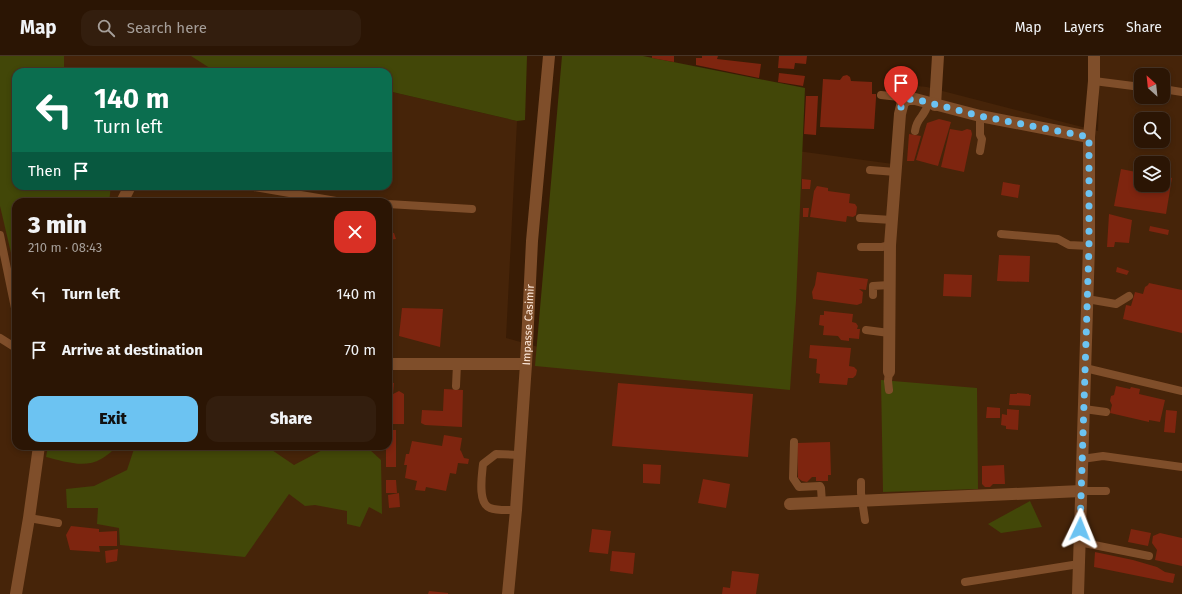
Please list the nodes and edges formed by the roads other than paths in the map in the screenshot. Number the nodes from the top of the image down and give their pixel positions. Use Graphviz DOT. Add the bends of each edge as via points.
graph roads {
  1 [pos="549,56"];
  2 [pos="938,56"];
  3 [pos="1094,56"];
  4 [pos="1094,81"];
  5 [pos="1134,86"];
  6 [pos="1170,90"];
  7 [pos="1182,92"];
  8 [pos="881,95"];
  9 [pos="903,102"];
  10 [pos="932,104"];
  11 [pos="980,116"];
  12 [pos="915,131"];
  13 [pos="1089,137"];
  14 [pos="980,151"];
  15 [pos="870,170"];
  16 [pos="896,172"];
  17 [pos="272,190"];
  18 [pos="318,198"];
  19 [pos="392,204"];
  20 [pos="472,209"];
  21 [pos="860,218"];
  22 [pos="892,220"];
  23 [pos="1000,234"];
  24 [pos="0,235"];
  25 [pos="890,245"];
  26 [pos="1089,246"];
  27 [pos="861,247"];
  28 [pos="890,285"];
  29 [pos="12,294"];
  30 [pos="873,295"];
  31 [pos="1129,296"];
  32 [pos="1087,300"];
  33 [pos="866,330"];
  34 [pos="889,333"];
  35 [pos="0,338"];
  36 [pos="12,346"];
  37 [pos="392,364"];
  38 [pos="457,364"];
  39 [pos="526,364"];
  40 [pos="1085,368"];
  41 [pos="889,372"];
  42 [pos="456,386"];
  43 [pos="889,390"];
  44 [pos="1182,391"];
  45 [pos="1084,409"];
  46 [pos="1106,412"];
  47 [pos="794,442"];
  48 [pos="38,450"];
  49 [pos="519,455"];
  50 [pos="1082,459"];
  51 [pos="1182,467"];
  52 [pos="861,482"];
  53 [pos="1081,491"];
  54 [pos="1106,491"];
  55 [pos="863,501"];
  56 [pos="822,503"];
  57 [pos="790,504"];
  58 [pos="516,510"];
  59 [pos="29,518"];
  60 [pos="865,520"];
  61 [pos="58,524"];
  62 [pos="1079,542"];
  63 [pos="1149,556"];
  64 [pos="1079,564"];
  65 [pos="965,582"];
  66 [pos="16,594"];
  67 [pos="508,594"];
  68 [pos="1078,594"];
  1 -- 39 [label="street, Impasse Casimir" via="532,240"];
  2 -- 10 [label="street"];
  3 -- 4 [label="street"];
  4 -- 5 [label="lane"];
  4 -- 13 [label="street"];
  6 -- 7 [label="lane"];
  8 -- 9 [label="lane" via="899,97"];
  9 -- 10 [label="street" via="915,99"];
  9 -- 16 [label="street"];
  10 -- 11 [label="street"];
  10 -- 12 [label="lane" via="916,123"];
  11 -- 13 [label="street"];
  11 -- 14 [label="lane"];
  13 -- 26 [label="street"];
  15 -- 16 [label="lane"];
  16 -- 22 [label="street"];
  17 -- 18 [label="lane"];
  19 -- 20 [label="lane"];
  21 -- 22 [label="lane"];
  22 -- 25 [label="street"];
  23 -- 26 [label="lane" via="1058,239 1069,245"];
  24 -- 29 [label="lane"];
  25 -- 27 [label="lane"];
  25 -- 28 [label="street"];
  26 -- 32 [label="street"];
  28 -- 30 [label="lane" via="873,286"];
  28 -- 34 [label="street"];
  31 -- 32 [label="lane" via="1116,304"];
  32 -- 40 [label="street"];
  33 -- 34 [label="lane"];
  34 -- 41 [label="street"];
  35 -- 36 [label="lane"];
  37 -- 38 [label="street"];
  38 -- 39 [label="street"];
  38 -- 42 [label="lane"];
  39 -- 49 [label="street, Impasse Casimir"];
  40 -- 44 [label="lane"];
  40 -- 45 [label="street"];
  41 -- 43 [label="lane"];
  45 -- 46 [label="lane"];
  45 -- 50 [label="street"];
  47 -- 56 [label="lane" via="793,478 799,487 820,486"];
  48 -- 59 [label="street"];
  49 -- 58 [label="street, Impasse Casimir"];
  49 -- 58 [label="lane" via="496,454 483,464 481,494 487,507"];
  50 -- 51 [label="lane" via="1103,456"];
  50 -- 53 [label="street"];
  52 -- 55 [label="lane"];
  53 -- 54 [label="lane"];
  53 -- 55 [label="street"];
  53 -- 62 [label="street"];
  55 -- 56 [label="street"];
  55 -- 60 [label="lane"];
  56 -- 57 [label="street"];
  58 -- 67 [label="street, Impasse Casimir"];
  59 -- 61 [label="lane"];
  59 -- 66 [label="street"];
  62 -- 63 [label="lane"];
  62 -- 64 [label="street"];
  64 -- 65 [label="lane"];
  64 -- 68 [label="street"];
}
